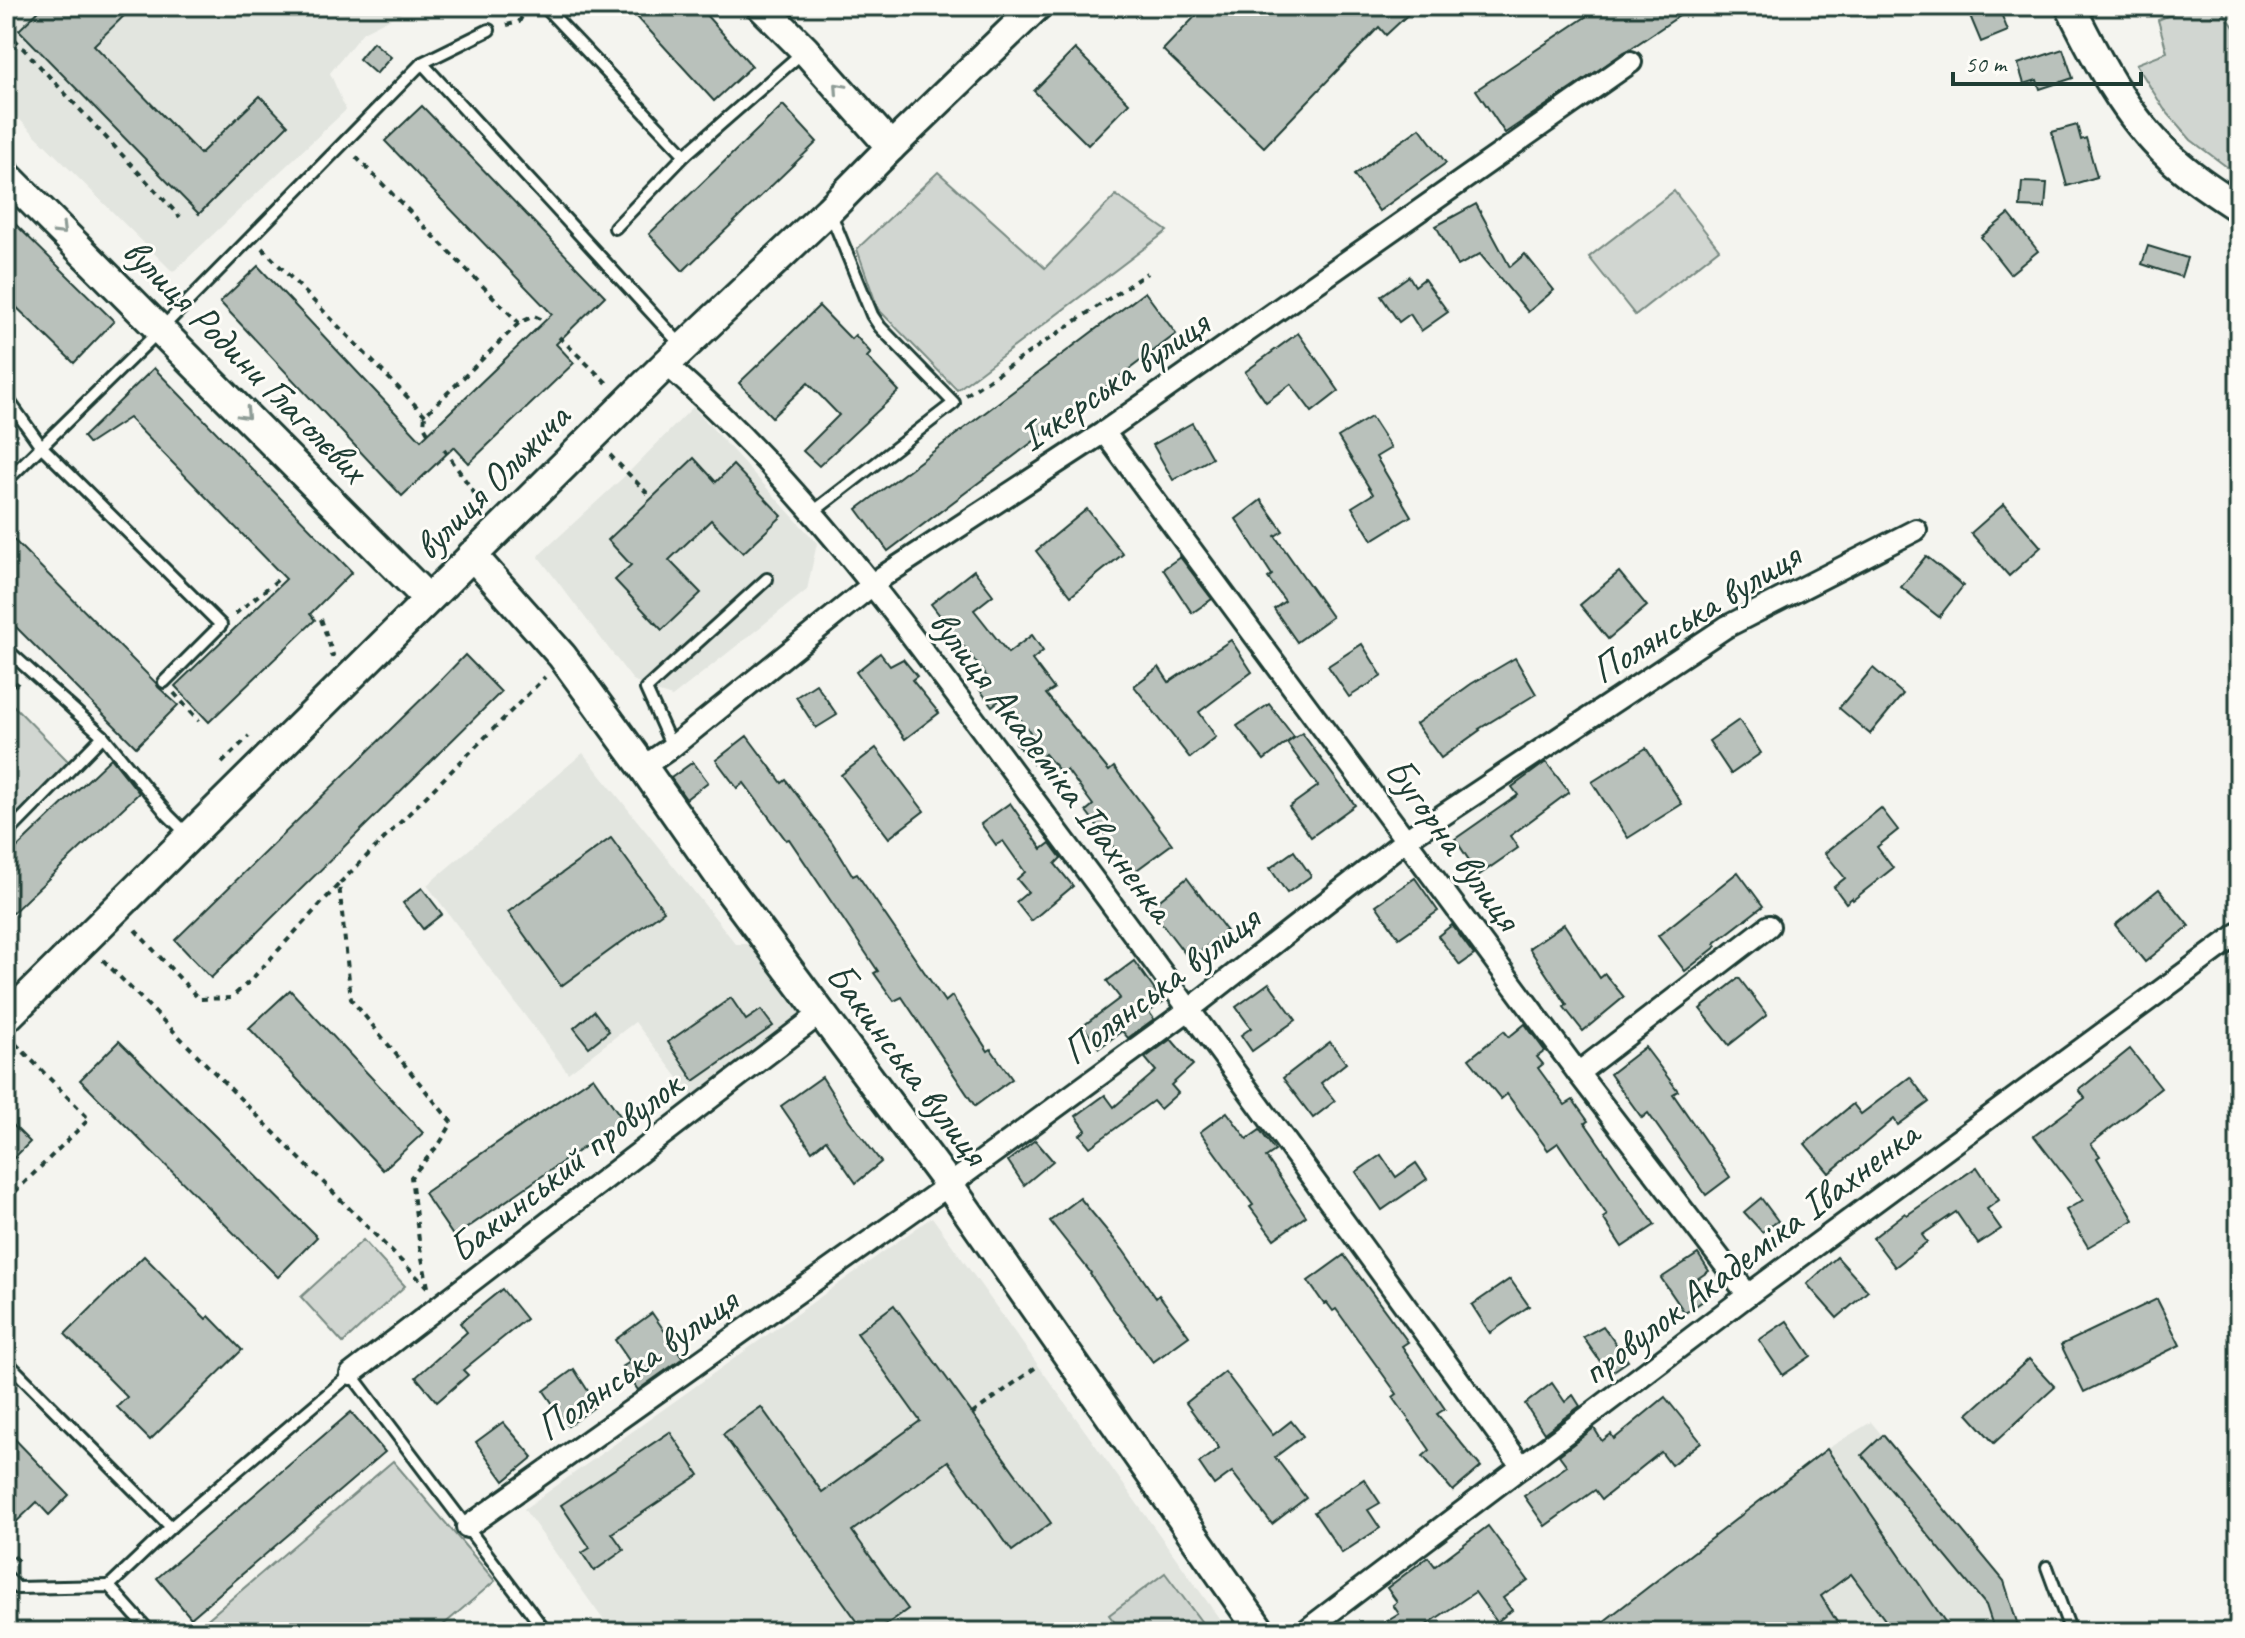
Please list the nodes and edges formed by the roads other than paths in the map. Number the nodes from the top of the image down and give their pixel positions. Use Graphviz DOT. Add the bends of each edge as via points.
graph roads {
  1 [pos="544,6"];
  2 [pos="761,6"];
  3 [pos="1037,6"];
  4 [pos="2070,6"];
  5 [pos="489,30"];
  6 [pos="805,50"];
  7 [pos="1631,62"];
  8 [pos="422,63"];
  9 [pos="891,147"];
  10 [pos="685,155"];
  11 [pos="6,175"];
  12 [pos="2239,208"];
  13 [pos="829,210"];
  14 [pos="615,228"];
  15 [pos="160,328"];
  16 [pos="675,356"];
  17 [pos="6,397"];
  18 [pos="1104,432"];
  19 [pos="41,446"];
  20 [pos="6,481"];
  21 [pos="813,512"];
  22 [pos="1916,530"];
  23 [pos="472,555"];
  24 [pos="767,579"];
  25 [pos="872,585"];
  26 [pos="428,599"];
  27 [pos="6,649"];
  28 [pos="164,682"];
  29 [pos="103,736"];
  30 [pos="672,747"];
  31 [pos="643,767"];
  32 [pos="6,835"];
  33 [pos="189,836"];
  34 [pos="1407,839"];
  35 [pos="1769,926"];
  36 [pos="2239,933"];
  37 [pos="1190,1009"];
  38 [pos="821,1013"];
  39 [pos="11,1030"];
  40 [pos="1578,1073"];
  41 [pos="949,1185"];
  42 [pos="1748,1295"];
  43 [pos="6,1361"];
  44 [pos="351,1374"];
  45 [pos="1522,1467"];
  46 [pos="171,1527"];
  47 [pos="467,1527"];
  48 [pos="2047,1567"];
  49 [pos="6,1576"];
  50 [pos="109,1586"];
  51 [pos="150,1632"];
  52 [pos="546,1632"];
  53 [pos="1261,1632"];
  54 [pos="1304,1632"];
  55 [pos="2071,1632"];
  1 -- 10 [label="lane"];
  2 -- 6 [label="street"];
  3 -- 9 [label="street, вулиця Ольжича"];
  4 -- 12 [label="street" via="2133,116 2168,156"];
  5 -- 8 [label="lane"];
  9 -- 6 [label="street, one-way"];
  6 -- 10 [label="lane"];
  7 -- 18 [label="street, Ічкерська вулиця"];
  8 -- 15 [label="lane"];
  8 -- 16 [label="lane" via="604,259"];
  9 -- 13 [label="street, вулиця Ольжича"];
  10 -- 14 [label="lane"];
  11 -- 15 [label="street, вулиця Родини Глаголєвих, one-way"];
  13 -- 16 [label="street, вулиця Ольжича"];
  13 -- 21 [label="lane" via="872,315 954,403"];
  15 -- 19 [label="lane"];
  15 -- 26 [label="street, вулиця Родини Глаголєвих, one-way"];
  16 -- 21 [label="street, вулиця Академіка Івахненка"];
  16 -- 23 [label="street, вулиця Ольжича"];
  17 -- 19 [label="lane"];
  18 -- 25 [label="street, Ічкерська вулиця"];
  18 -- 34 [label="street, Бугорна вулиця"];
  19 -- 20 [label="lane"];
  19 -- 28 [label="lane" via="221,625"];
  21 -- 25 [label="street, вулиця Академіка Івахненка"];
  22 -- 34 [label="street, Полянська вулиця" via="1726,627"];
  23 -- 26 [label="street, вулиця Ольжича"];
  23 -- 31 [label="street, Бакинська вулиця" via="562,656"];
  24 -- 30 [label="lane" via="646,689"];
  25 -- 30 [label="street, Ічкерська вулиця"];
  25 -- 37 [label="street, вулиця Академіка Івахненка"];
  26 -- 33 [label="street, вулиця Ольжича"];
  27 -- 29 [label="lane"];
  29 -- 32 [label="lane"];
  29 -- 33 [label="lane"];
  30 -- 31 [label="street, Ічкерська вулиця"];
  31 -- 38 [label="street, Бакинська вулиця"];
  33 -- 39 [label="street, вулиця Ольжича"];
  34 -- 37 [label="street, Полянська вулиця"];
  34 -- 40 [label="street, Бугорна вулиця"];
  35 -- 40 [label="street"];
  36 -- 42 [label="street, провулок Академіка Івахненка"];
  37 -- 41 [label="street, Полянська вулиця"];
  37 -- 45 [label="street, вулиця Академіка Івахненка"];
  38 -- 41 [label="street, Бакинська вулиця"];
  38 -- 44 [label="street, Бакинський провулок"];
  40 -- 42 [label="street, Бугорна вулиця"];
  41 -- 47 [label="street, Полянська вулиця"];
  41 -- 53 [label="street, Бакинська вулиця"];
  42 -- 45 [label="street, провулок Академіка Івахненка"];
  43 -- 46 [label="lane"];
  44 -- 46 [label="lane"];
  44 -- 47 [label="lane"];
  45 -- 54 [label="street, провулок Академіка Івахненка"];
  46 -- 50 [label="lane"];
  47 -- 52 [label="lane"];
  48 -- 55 [label="lane"];
  49 -- 50 [label="lane" via="17,1588"];
  50 -- 51 [label="lane"];
}
